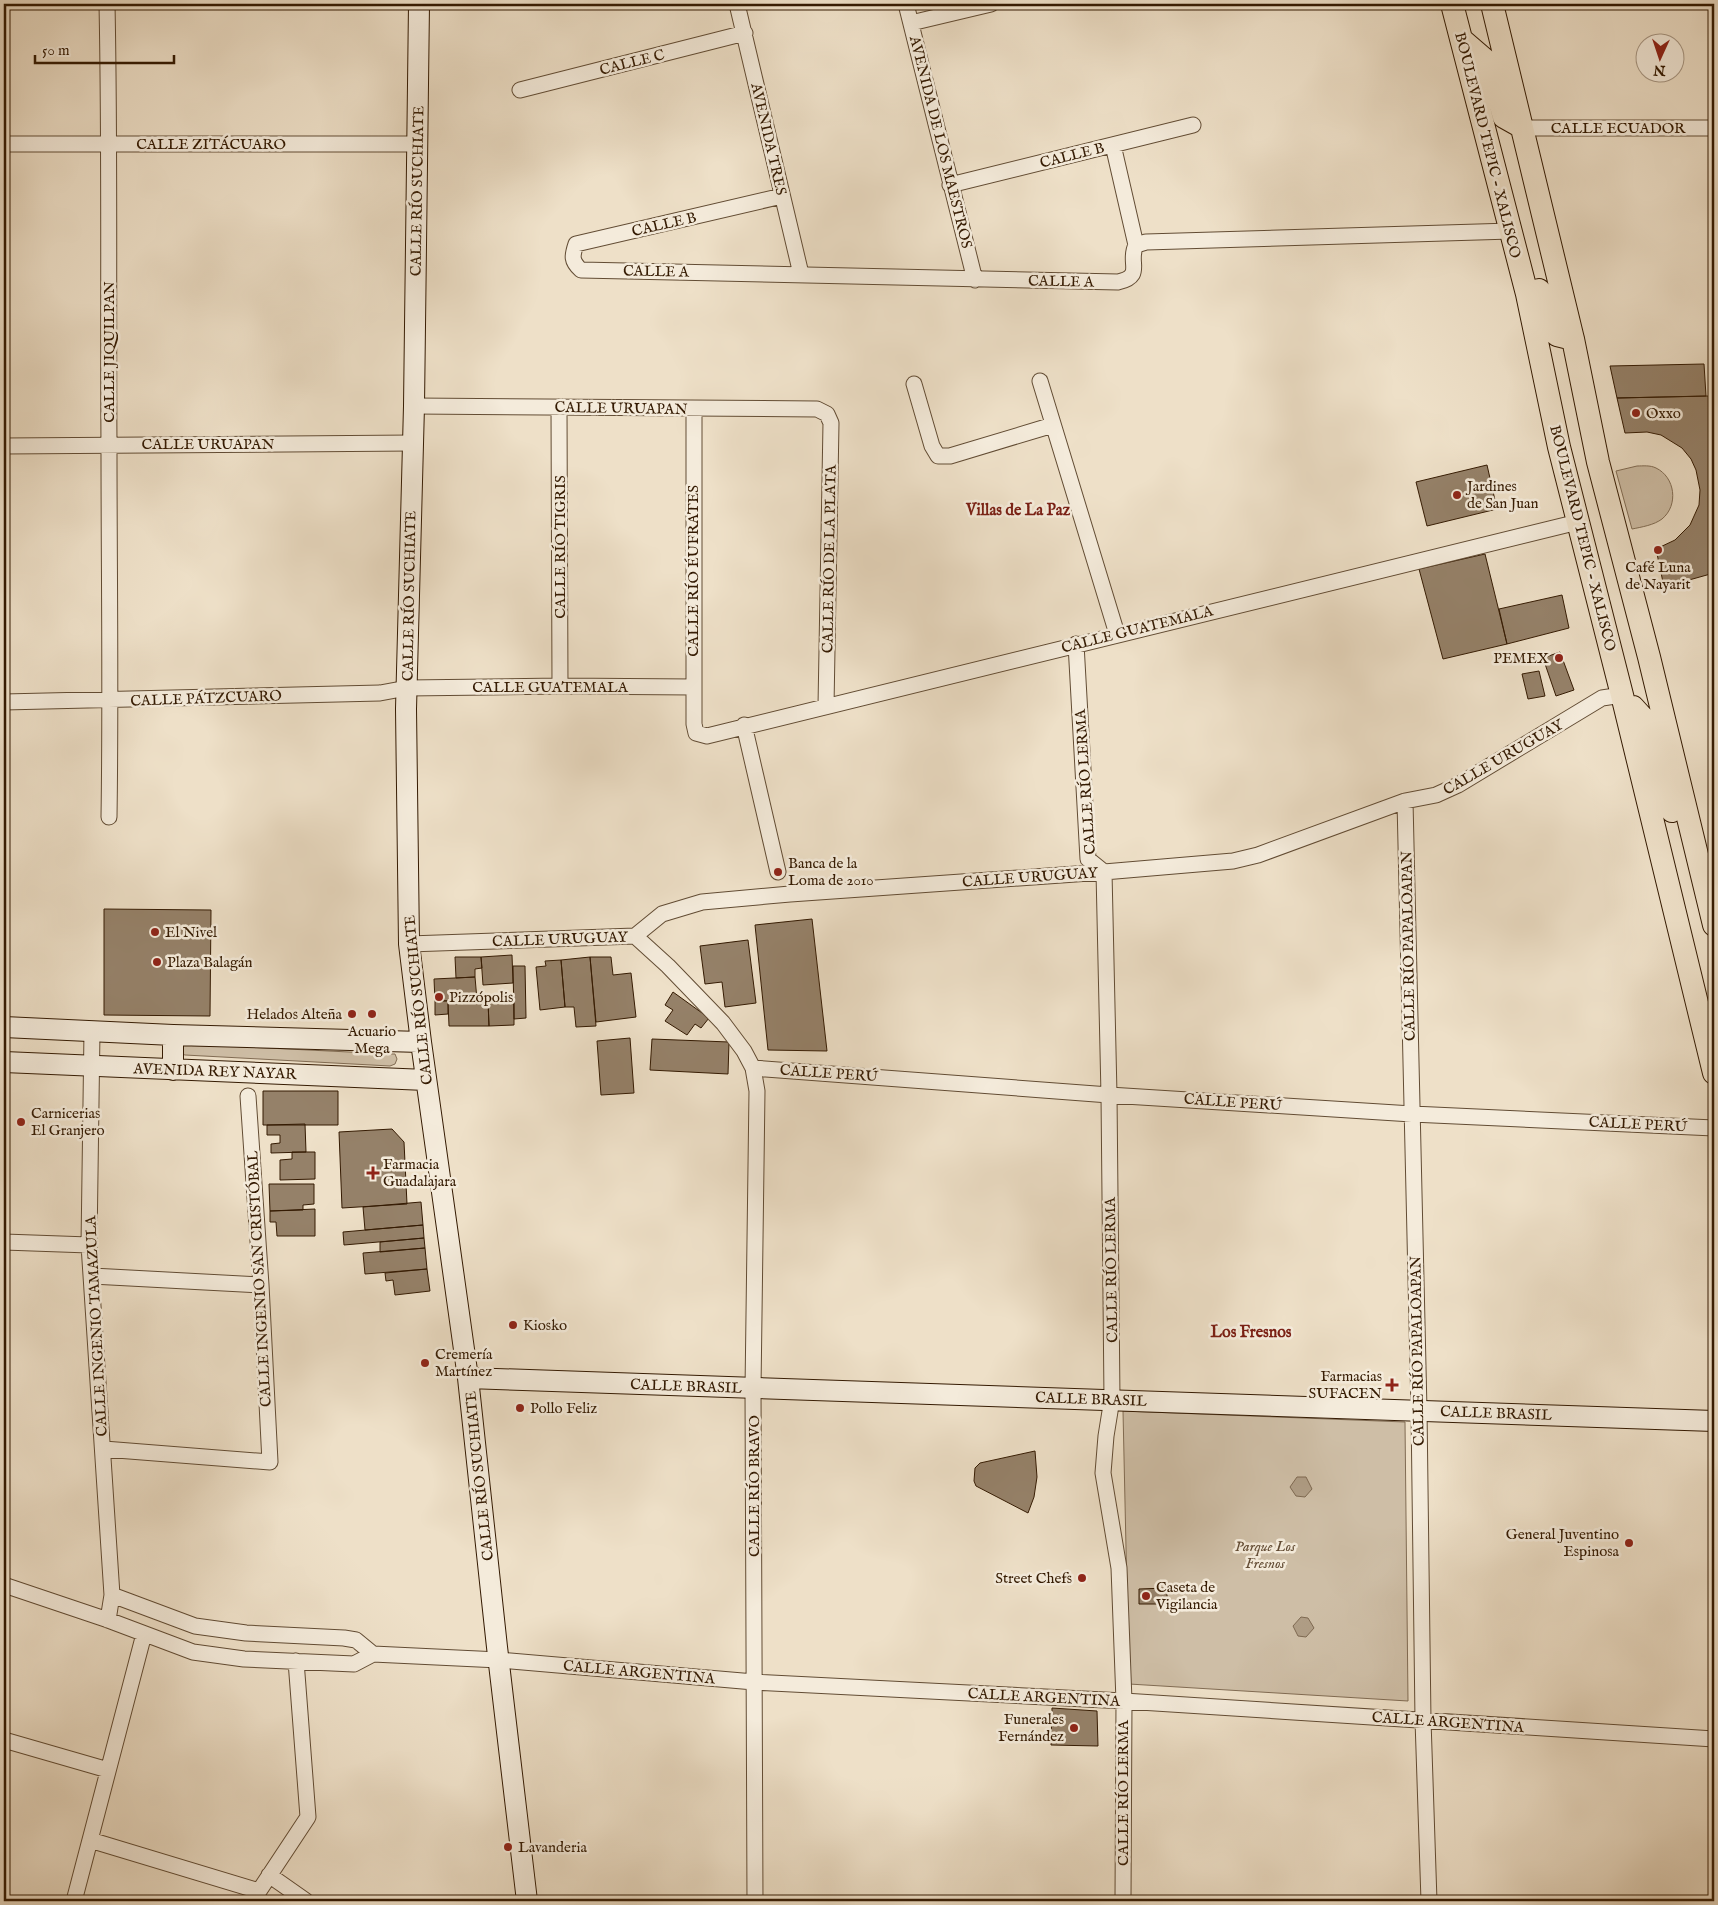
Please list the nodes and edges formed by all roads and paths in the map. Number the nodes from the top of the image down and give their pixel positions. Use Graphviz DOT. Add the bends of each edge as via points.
graph roads {
  1 [pos="107,4"];
  2 [pos="419,4"];
  3 [pos="737,4"];
  4 [pos="906,4"];
  5 [pos="991,4"];
  6 [pos="1452,4"];
  7 [pos="1492,4"];
  8 [pos="911,23"];
  9 [pos="745,33"];
  10 [pos="1461,39"];
  11 [pos="520,90"];
  12 [pos="1193,125"];
  13 [pos="1522,128"];
  14 [pos="1714,128"];
  15 [pos="4,144"];
  16 [pos="110,144"];
  17 [pos="418,144"];
  18 [pos="1113,144"];
  19 [pos="950,185"];
  20 [pos="782,196"];
  21 [pos="1511,231"];
  22 [pos="1136,245"];
  23 [pos="581,270"];
  24 [pos="801,274"];
  25 [pos="975,280"];
  26 [pos="1573,339"];
  27 [pos="1040,381"];
  28 [pos="914,384"];
  29 [pos="414,406"];
  30 [pos="559,407"];
  31 [pos="694,408"];
  32 [pos="827,414"];
  33 [pos="1053,425"];
  34 [pos="413,443"];
  35 [pos="109,445"];
  36 [pos="4,446"];
  37 [pos="1559,447"];
  38 [pos="1578,522"];
  39 [pos="1620,545"];
  40 [pos="1117,634"];
  41 [pos="1076,644"];
  42 [pos="560,686"];
  43 [pos="693,687"];
  44 [pos="407,688"];
  45 [pos="1622,695"];
  46 [pos="111,700"];
  47 [pos="4,702"];
  48 [pos="826,706"];
  49 [pos="744,725"];
  50 [pos="696,732"];
  51 [pos="1405,801"];
  52 [pos="109,817"];
  53 [pos="1698,860"];
  54 [pos="778,872"];
  55 [pos="1104,872"];
  56 [pos="1714,925"];
  57 [pos="635,936"];
  58 [pos="409,944"];
  59 [pos="1695,993"];
  60 [pos="1714,1017"];
  61 [pos="4,1027"];
  62 [pos="92,1032"];
  63 [pos="173,1035"];
  64 [pos="421,1042"];
  65 [pos="4,1062"];
  66 [pos="92,1066"];
  67 [pos="753,1068"];
  68 [pos="173,1070"];
  69 [pos="1714,1073"];
  70 [pos="426,1080"];
  71 [pos="1109,1095"];
  72 [pos="248,1096"];
  73 [pos="1412,1114"];
  74 [pos="1714,1128"];
  75 [pos="4,1242"];
  76 [pos="89,1245"];
  77 [pos="92,1276"];
  78 [pos="261,1285"];
  79 [pos="468,1378"];
  80 [pos="753,1389"];
  81 [pos="1112,1400"];
  82 [pos="1419,1410"];
  83 [pos="1714,1421"];
  84 [pos="104,1449"];
  85 [pos="4,1586"];
  86 [pos="112,1595"];
  87 [pos="108,1620"];
  88 [pos="144,1634"];
  89 [pos="373,1654"];
  90 [pos="499,1660"];
  91 [pos="296,1661"];
  92 [pos="754,1682"];
  93 [pos="1124,1701"];
  94 [pos="1423,1720"];
  95 [pos="4,1740"];
  96 [pos="1714,1740"];
  97 [pos="108,1770"];
  98 [pos="90,1840"];
  99 [pos="269,1875"];
  100 [pos="74,1901"];
  101 [pos="306,1901"];
  102 [pos="527,1901"];
  103 [pos="755,1901"];
  104 [pos="1123,1901"];
  105 [pos="1429,1901"];
  1 -- 16 [label="street, CALLE JIQUILPAN"];
  2 -- 17 [label="main road, CALLE RÍO SUCHIATE"];
  3 -- 9 [label="street, AVENIDA TRES"];
  4 -- 8 [label="street, AVENIDA DE LOS MAESTROS"];
  5 -- 8 [label="street"];
  6 -- 10 [label="main road, BOULEVARD TEPIC - XALISCO"];
  7 -- 13 [label="main road"];
  8 -- 19 [label="street, AVENIDA DE LOS MAESTROS"];
  9 -- 11 [label="street, CALLE C"];
  9 -- 20 [label="street, AVENIDA TRES"];
  10 -- 13 [label="main road" via="1490,64 1504,117"];
  10 -- 21 [label="main road, BOULEVARD TEPIC - XALISCO"];
  12 -- 18 [label="street, CALLE B"];
  13 -- 14 [label="street, CALLE ECUADOR"];
  13 -- 26 [label="main road"];
  15 -- 16 [label="street, CALLE ZITÁCUARO"];
  16 -- 17 [label="street, CALLE ZITÁCUARO"];
  16 -- 35 [label="street, CALLE JIQUILPAN"];
  17 -- 29 [label="main road, CALLE RÍO SUCHIATE"];
  18 -- 19 [label="street, CALLE B"];
  18 -- 22 [label="street"];
  19 -- 25 [label="street, AVENIDA DE LOS MAESTROS"];
  20 -- 23 [label="street, CALLE B" via="576,244 572,257"];
  20 -- 24 [label="street, AVENIDA TRES"];
  21 -- 22 [label="street" via="1146,242"];
  21 -- 26 [label="main road" via="1526,247 1553,331"];
  21 -- 37 [label="main road, BOULEVARD TEPIC - XALISCO"];
  22 -- 25 [label="street, CALLE A" via="1134,271 1127,280 1118,282"];
  23 -- 24 [label="street, CALLE A"];
  24 -- 25 [label="street, CALLE A"];
  26 -- 39 [label="main road" via="1598,462"];
  27 -- 33 [label="street"];
  28 -- 33 [label="street" via="932,446 938,456 950,456"];
  29 -- 30 [label="street, CALLE URUAPAN"];
  29 -- 34 [label="main road, CALLE RÍO SUCHIATE"];
  30 -- 31 [label="street, CALLE URUAPAN"];
  30 -- 42 [label="street, CALLE RÍO TIGRIS"];
  31 -- 32 [label="street, CALLE URUAPAN" via="817,409"];
  31 -- 43 [label="street, CALLE RÍO ÉUFRATES"];
  32 -- 48 [label="street, CALLE RÍO DE LA PLATA" via="831,423"];
  33 -- 40 [label="street"];
  34 -- 35 [label="street, CALLE URUAPAN"];
  34 -- 44 [label="main road, CALLE RÍO SUCHIATE"];
  35 -- 36 [label="street, CALLE URUAPAN"];
  35 -- 46 [label="street, CALLE JIQUILPAN"];
  37 -- 38 [label="main road, BOULEVARD TEPIC - XALISCO"];
  37 -- 39 [label="main road" via="1575,462 1588,529 1602,541"];
  38 -- 40 [label="street, CALLE GUATEMALA"];
  38 -- 45 [label="main road, BOULEVARD TEPIC - XALISCO"];
  39 -- 53 [label="main road"];
  40 -- 41 [label="street, CALLE GUATEMALA"];
  41 -- 48 [label="street, CALLE GUATEMALA"];
  41 -- 55 [label="street, CALLE RÍO LERMA" via="1088,859"];
  42 -- 43 [label="street, CALLE GUATEMALA"];
  42 -- 44 [label="street, CALLE GUATEMALA"];
  43 -- 50 [label="street, CALLE RÍO ÉUFRATES"];
  44 -- 46 [label="street, CALLE PÁTZCUARO" via="380,693"];
  44 -- 58 [label="main road, CALLE RÍO SUCHIATE"];
  45 -- 51 [label="street, CALLE URUGUAY" via="1602,698 1458,785 1436,795"];
  45 -- 53 [label="main road" via="1643,718 1678,830"];
  45 -- 59 [label="main road, BOULEVARD TEPIC - XALISCO"];
  46 -- 47 [label="street, CALLE PÁTZCUARO"];
  46 -- 52 [label="street, CALLE JIQUILPAN"];
  48 -- 49 [label="street, CALLE GUATEMALA"];
  49 -- 50 [label="street, CALLE GUATEMALA" via="707,736"];
  49 -- 54 [label="street"];
  51 -- 55 [label="street, CALLE URUGUAY" via="1258,855 1232,861"];
  51 -- 73 [label="street, CALLE RÍO PAPALOAPAN"];
  53 -- 56 [label="main road"];
  55 -- 57 [label="street, CALLE URUGUAY" via="702,902 662,914"];
  55 -- 71 [label="street, CALLE RÍO LERMA"];
  57 -- 58 [label="street, CALLE URUGUAY"];
  57 -- 67 [label="street, CALLE RÍO BRAVO" via="723,1023"];
  58 -- 64 [label="main road, CALLE RÍO SUCHIATE"];
  59 -- 60 [label="main road" via="1710,1004"];
  59 -- 69 [label="main road, BOULEVARD TEPIC - XALISCO"];
  61 -- 62 [label="main road"];
  62 -- 63 [label="main road"];
  62 -- 66 [label="street, CALLE INGENIO TAMAZULA"];
  63 -- 64 [label="main road"];
  63 -- 68 [label="main road"];
  64 -- 70 [label="main road, CALLE RÍO SUCHIATE"];
  65 -- 66 [label="main road, AVENIDA REY NAYAR"];
  66 -- 68 [label="main road, AVENIDA REY NAYAR"];
  66 -- 76 [label="street, CALLE INGENIO TAMAZULA"];
  67 -- 71 [label="street, CALLE PERÚ"];
  67 -- 80 [label="street, CALLE RÍO BRAVO" via="756,1091"];
  68 -- 70 [label="main road, AVENIDA REY NAYAR"];
  70 -- 79 [label="main road, CALLE RÍO SUCHIATE"];
  71 -- 73 [label="street, CALLE PERÚ"];
  71 -- 81 [label="street, CALLE RÍO LERMA"];
  72 -- 78 [label="street, CALLE INGENIO SAN CRISTÓBAL"];
  73 -- 74 [label="street, CALLE PERÚ"];
  73 -- 82 [label="street, CALLE RÍO PAPALOAPAN"];
  75 -- 76 [label="street"];
  76 -- 77 [label="street, CALLE INGENIO TAMAZULA"];
  77 -- 78 [label="street"];
  77 -- 84 [label="street, CALLE INGENIO TAMAZULA"];
  78 -- 84 [label="street, CALLE INGENIO SAN CRISTÓBAL" via="270,1462"];
  79 -- 80 [label="main road, CALLE BRASIL"];
  79 -- 90 [label="main road, CALLE RÍO SUCHIATE"];
  80 -- 81 [label="main road, CALLE BRASIL"];
  80 -- 92 [label="street, CALLE RÍO BRAVO"];
  81 -- 82 [label="main road, CALLE BRASIL"];
  81 -- 93 [label="street, CALLE RÍO LERMA" via="1103,1473 1119,1568"];
  82 -- 83 [label="main road, CALLE BRASIL"];
  82 -- 94 [label="street, CALLE RÍO PAPALOAPAN"];
  84 -- 86 [label="street, CALLE INGENIO TAMAZULA"];
  85 -- 87 [label="street"];
  86 -- 87 [label="street, CALLE INGENIO TAMAZULA"];
  86 -- 89 [label="street" via="195,1626 246,1633 344,1638 356,1640"];
  87 -- 88 [label="street"];
  88 -- 91 [label="street" via="193,1652 244,1659"];
  88 -- 97 [label="street"];
  89 -- 90 [label="street, CALLE ARGENTINA"];
  89 -- 91 [label="street" via="354,1664"];
  90 -- 92 [label="street, CALLE ARGENTINA"];
  90 -- 102 [label="main road, CALLE RÍO SUCHIATE"];
  91 -- 99 [label="street" via="308,1817"];
  92 -- 93 [label="street, CALLE ARGENTINA"];
  92 -- 103 [label="street, CALLE RÍO BRAVO"];
  93 -- 94 [label="street, CALLE ARGENTINA"];
  93 -- 104 [label="street, CALLE RÍO LERMA"];
  94 -- 96 [label="street, CALLE ARGENTINA"];
  94 -- 105 [label="street, CALLE RÍO PAPALOAPAN"];
  95 -- 97 [label="street"];
  97 -- 98 [label="street"];
  98 -- 99 [label="street" via="259,1891"];
  98 -- 100 [label="street"];
  99 -- 101 [label="street"];
}
